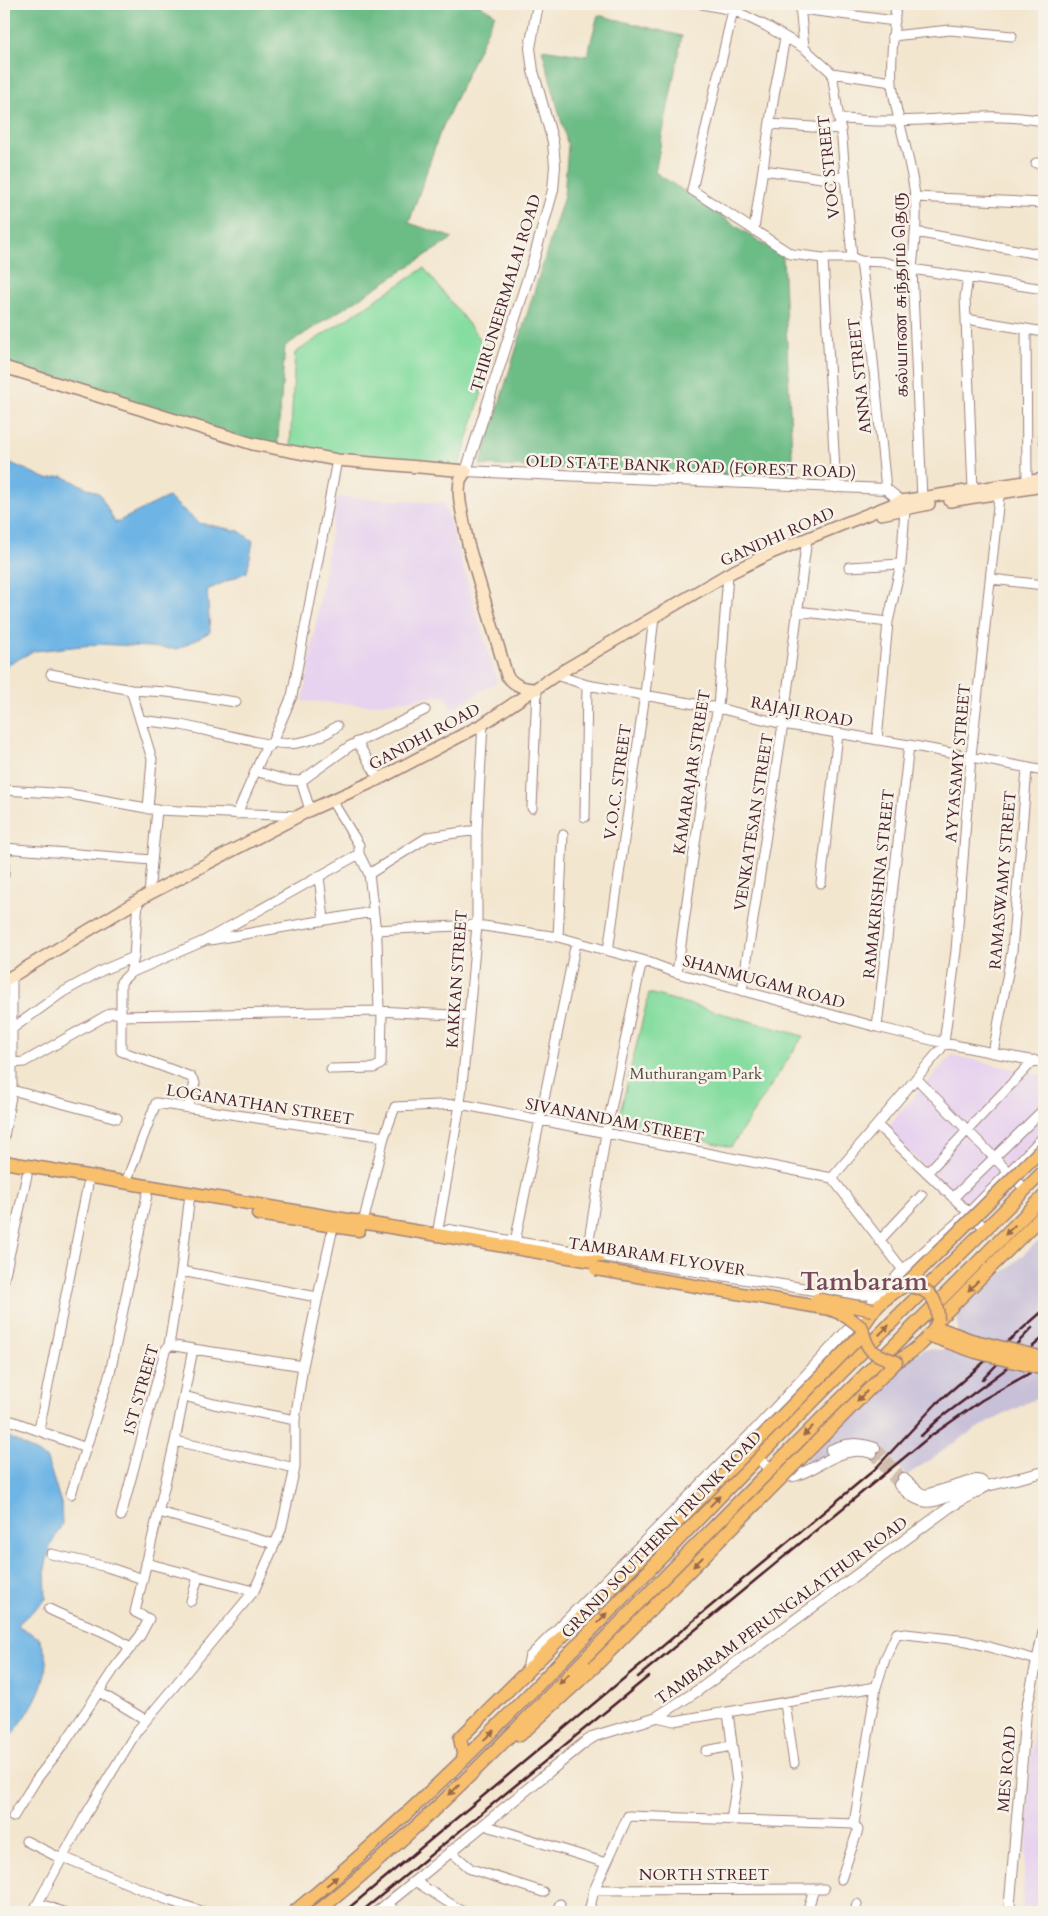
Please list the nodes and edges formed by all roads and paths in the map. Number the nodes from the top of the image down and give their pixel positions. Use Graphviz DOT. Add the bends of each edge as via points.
graph roads {
  1 [pos="538,4"];
  2 [pos="702,4"];
  3 [pos="896,4"];
  4 [pos="800,6"];
  5 [pos="730,7"];
  6 [pos="895,21"];
  7 [pos="892,36"];
  8 [pos="1012,36"];
  9 [pos="785,38"];
  10 [pos="804,48"];
  11 [pos="832,73"];
  12 [pos="892,82"];
  13 [pos="839,119"];
  14 [pos="898,121"];
  15 [pos="1044,121"];
  16 [pos="770,124"];
  17 [pos="841,129"];
  18 [pos="763,170"];
  19 [pos="845,176"];
  20 [pos="915,197"];
  21 [pos="1044,203"];
  22 [pos="754,229"];
  23 [pos="915,232"];
  24 [pos="1044,255"];
  25 [pos="822,258"];
  26 [pos="857,259"];
  27 [pos="912,269"];
  28 [pos="968,277"];
  29 [pos="1044,289"];
  30 [pos="966,319"];
  31 [pos="1026,329"];
  32 [pos="1044,332"];
  33 [pos="4,367"];
  34 [pos="1044,429"];
  35 [pos="1044,441"];
  36 [pos="337,460"];
  37 [pos="466,471"];
  38 [pos="1044,479"];
  39 [pos="1027,481"];
  40 [pos="1044,486"];
  41 [pos="836,488"];
  42 [pos="886,489"];
  43 [pos="973,489"];
  44 [pos="1000,490"];
  45 [pos="922,498"];
  46 [pos="903,505"];
  47 [pos="807,538"];
  48 [pos="901,564"];
  49 [pos="849,567"];
  50 [pos="728,574"];
  51 [pos="991,579"];
  52 [pos="1044,585"];
  53 [pos="798,611"];
  54 [pos="654,616"];
  55 [pos="888,622"];
  56 [pos="51,674"];
  57 [pos="556,675"];
  58 [pos="586,685"];
  59 [pos="536,689"];
  60 [pos="131,690"];
  61 [pos="645,694"];
  62 [pos="236,702"];
  63 [pos="718,708"];
  64 [pos="425,710"];
  65 [pos="140,720"];
  66 [pos="483,724"];
  67 [pos="783,724"];
  68 [pos="337,726"];
  69 [pos="838,734"];
  70 [pos="877,740"];
  71 [pos="357,742"];
  72 [pos="272,744"];
  73 [pos="909,745"];
  74 [pos="971,756"];
  75 [pos="1027,769"];
  76 [pos="255,771"];
  77 [pos="1044,771"];
  78 [pos="379,779"];
  79 [pos="301,780"];
  80 [pos="4,790"];
  81 [pos="332,801"];
  82 [pos="532,808"];
  83 [pos="148,809"];
  84 [pos="157,810"];
  85 [pos="305,813"];
  86 [pos="237,814"];
  87 [pos="585,817"];
  88 [pos="477,830"];
  89 [pos="563,835"];
  90 [pos="4,848"];
  91 [pos="358,854"];
  92 [pos="152,860"];
  93 [pos="369,874"];
  94 [pos="4,876"];
  95 [pos="319,876"];
  96 [pos="821,883"];
  97 [pos="149,894"];
  98 [pos="138,900"];
  99 [pos="372,912"];
  100 [pos="324,920"];
  101 [pos="477,925"];
  102 [pos="375,930"];
  103 [pos="558,937"];
  104 [pos="204,941"];
  105 [pos="576,942"];
  106 [pos="608,951"];
  107 [pos="134,957"];
  108 [pos="642,960"];
  109 [pos="130,973"];
  110 [pos="677,973"];
  111 [pos="6,977"];
  112 [pos="742,991"];
  113 [pos="381,1011"];
  114 [pos="120,1014"];
  115 [pos="469,1016"];
  116 [pos="8,1027"];
  117 [pos="877,1027"];
  118 [pos="944,1043"];
  119 [pos="993,1053"];
  120 [pos="1034,1060"];
  121 [pos="12,1063"];
  122 [pos="1044,1063"];
  123 [pos="331,1069"];
  124 [pos="916,1078"];
  125 [pos="8,1089"];
  126 [pos="460,1104"];
  127 [pos="188,1108"];
  128 [pos="1044,1109"];
  129 [pos="117,1118"];
  130 [pos="540,1120"];
  131 [pos="877,1125"];
  132 [pos="967,1130"];
  133 [pos="606,1133"];
  134 [pos="4,1137"];
  135 [pos="1044,1137"];
  136 [pos="384,1138"];
  137 [pos="1044,1147"];
  138 [pos="994,1158"];
  139 [pos="4,1162"];
  140 [pos="4,1170"];
  141 [pos="1044,1171"];
  142 [pos="927,1173"];
  143 [pos="1008,1173"];
  144 [pos="27,1175"];
  145 [pos="832,1178"];
  146 [pos="126,1182"];
  147 [pos="88,1184"];
  148 [pos="1026,1190"];
  149 [pos="147,1195"];
  150 [pos="922,1195"];
  151 [pos="1044,1196"];
  152 [pos="190,1198"];
  153 [pos="953,1198"];
  154 [pos="969,1213"];
  155 [pos="1044,1214"];
  156 [pos="363,1223"];
  157 [pos="333,1227"];
  158 [pos="986,1229"];
  159 [pos="442,1240"];
  160 [pos="879,1241"];
  161 [pos="515,1242"];
  162 [pos="587,1253"];
  163 [pos="903,1270"];
  164 [pos="181,1271"];
  165 [pos="4,1279"];
  166 [pos="905,1286"];
  167 [pos="881,1294"];
  168 [pos="317,1297"];
  169 [pos="872,1310"];
  170 [pos="934,1327"];
  171 [pos="862,1331"];
  172 [pos="168,1345"];
  173 [pos="193,1349"];
  174 [pos="1044,1358"];
  175 [pos="896,1362"];
  176 [pos="303,1366"];
  177 [pos="1044,1369"];
  178 [pos="184,1396"];
  179 [pos="771,1412"];
  180 [pos="295,1420"];
  181 [pos="12,1421"];
  182 [pos="788,1426"];
  183 [pos="39,1430"];
  184 [pos="175,1441"];
  185 [pos="86,1448"];
  186 [pos="757,1457"];
  187 [pos="781,1458"];
  188 [pos="295,1468"];
  189 [pos="770,1469"];
  190 [pos="1044,1472"];
  191 [pos="901,1481"];
  192 [pos="984,1488"];
  193 [pos="71,1494"];
  194 [pos="159,1512"];
  195 [pos="122,1516"];
  196 [pos="275,1544"];
  197 [pos="51,1554"];
  198 [pos="146,1563"];
  199 [pos="198,1577"];
  200 [pos="143,1579"];
  201 [pos="254,1592"];
  202 [pos="191,1601"];
  203 [pos="49,1610"];
  204 [pos="1044,1630"];
  205 [pos="131,1648"];
  206 [pos="1037,1660"];
  207 [pos="527,1671"];
  208 [pos="876,1686"];
  209 [pos="99,1692"];
  210 [pos="785,1703"];
  211 [pos="728,1713"];
  212 [pos="657,1717"];
  213 [pos="146,1720"];
  214 [pos="731,1746"];
  215 [pos="706,1751"];
  216 [pos="489,1756"];
  217 [pos="464,1758"];
  218 [pos="794,1763"];
  219 [pos="13,1817"];
  220 [pos="731,1820"];
  221 [pos="854,1824"];
  222 [pos="484,1825"];
  223 [pos="26,1841"];
  224 [pos="450,1851"];
  225 [pos="63,1858"];
  226 [pos="606,1863"];
  227 [pos="841,1879"];
  228 [pos="415,1881"];
  229 [pos="594,1890"];
  230 [pos="543,1892"];
  231 [pos="38,1903"];
  232 [pos="387,1904"];
  233 [pos="33,1912"];
  234 [pos="62,1912"];
  235 [pos="204,1912"];
  236 [pos="294,1912"];
  237 [pos="317,1912"];
  238 [pos="377,1912"];
  239 [pos="397,1912"];
  240 [pos="463,1912"];
  241 [pos="589,1912"];
  242 [pos="807,1912"];
  243 [pos="1009,1912"];
  1 -- 37 [label="street, THIRUNEERMALAI ROAD" via="530,48 533,71 553,142 553,190"];
  2 -- 5 [label="street"];
  3 -- 6 [label="street, கல்யாண சுந்தரம் தெரு"];
  4 -- 6 [label="street"];
  4 -- 10 [label="street"];
  5 -- 9 [label="street"];
  5 -- 22 [label="street" via="692,190"];
  6 -- 7 [label="street, கல்யாண சுந்தரம் தெரு"];
  7 -- 8 [label="street" via="950,30"];
  7 -- 12 [label="street, கல்யாண சுந்தரம் தெரு"];
  9 -- 10 [label="street"];
  9 -- 16 [label="street"];
  10 -- 11 [label="street"];
  11 -- 12 [label="street"];
  11 -- 13 [label="street, VOC STREET"];
  12 -- 14 [label="street, கல்யாண சுந்தரம் தெரு"];
  13 -- 14 [label="street"];
  13 -- 17 [label="street, VOC STREET"];
  14 -- 15 [label="street" via="961,117 1024,117"];
  14 -- 20 [label="street, கல்யாண சுந்தரம் தெரு"];
  16 -- 17 [label="street"];
  16 -- 18 [label="street"];
  17 -- 19 [label="street, VOC STREET"];
  18 -- 19 [label="street" via="822,178"];
  18 -- 22 [label="street"];
  19 -- 26 [label="street, VOC STREET"];
  20 -- 21 [label="street"];
  20 -- 23 [label="street, கல்யாண சுந்தரம் தெரு"];
  22 -- 25 [label="street" via="791,254"];
  23 -- 24 [label="street"];
  23 -- 27 [label="street, கல்யாண சுந்தரம் தெரு"];
  25 -- 26 [label="street"];
  25 -- 41 [label="street"];
  26 -- 27 [label="street"];
  26 -- 42 [label="street, ANNA STREET" via="871,340"];
  27 -- 28 [label="street"];
  27 -- 45 [label="street, கல்யாண சுந்தரம் தெரு"];
  28 -- 29 [label="street"];
  28 -- 30 [label="street"];
  30 -- 31 [label="street"];
  30 -- 43 [label="street"];
  31 -- 32 [label="street"];
  31 -- 39 [label="street"];
  33 -- 36 [label="main road" via="253,444"];
  34 -- 35 [label="street"];
  36 -- 37 [label="main road"];
  36 -- 72 [label="street" via="292,696"];
  37 -- 41 [label="street, OLD STATE BANK ROAD (FOREST ROAD)"];
  37 -- 59 [label="main road" via="460,480 460,497 468,544 507,676 520,687"];
  38 -- 39 [label="main road, GANDHI ROAD"];
  39 -- 44 [label="main road, GANDHI ROAD"];
  40 -- 44 [label="main road, GANDHI ROAD"];
  41 -- 42 [label="street, OLD STATE BANK ROAD (FOREST ROAD)"];
  42 -- 46 [label="street"];
  43 -- 44 [label="main road, GANDHI ROAD"];
  43 -- 45 [label="main road, GANDHI ROAD"];
  44 -- 46 [label="main road, GANDHI ROAD" via="927,504"];
  44 -- 51 [label="street, AYYASAMY STREET"];
  45 -- 46 [label="main road, GANDHI ROAD"];
  46 -- 47 [label="main road, GANDHI ROAD"];
  46 -- 48 [label="street"];
  47 -- 50 [label="main road, GANDHI ROAD"];
  47 -- 53 [label="street, VENKATESAN STREET"];
  48 -- 49 [label="street"];
  48 -- 55 [label="street"];
  50 -- 54 [label="main road, GANDHI ROAD"];
  50 -- 63 [label="street, KAMARAJAR STREET"];
  51 -- 52 [label="street"];
  51 -- 74 [label="street, AYYASAMY STREET"];
  53 -- 55 [label="street"];
  53 -- 67 [label="street, VENKATESAN STREET"];
  54 -- 57 [label="main road, GANDHI ROAD"];
  54 -- 61 [label="street, V.O.C. STREET"];
  55 -- 70 [label="street"];
  56 -- 60 [label="street"];
  57 -- 58 [label="street, RAJAJI ROAD"];
  57 -- 59 [label="main road, GANDHI ROAD"];
  58 -- 61 [label="street, RAJAJI ROAD"];
  58 -- 87 [label="street"];
  59 -- 66 [label="main road, GANDHI ROAD"];
  59 -- 82 [label="street"];
  60 -- 62 [label="street"];
  60 -- 65 [label="street"];
  61 -- 63 [label="street, RAJAJI ROAD"];
  61 -- 106 [label="street, V.O.C. STREET"];
  63 -- 67 [label="street, RAJAJI ROAD"];
  63 -- 110 [label="street, KAMARAJAR STREET" via="707,758"];
  64 -- 71 [label="street"];
  65 -- 72 [label="street"];
  65 -- 83 [label="street" via="152,759"];
  66 -- 78 [label="main road, GANDHI ROAD"];
  66 -- 88 [label="street, KAKKAN STREET"];
  67 -- 69 [label="street, RAJAJI ROAD"];
  67 -- 112 [label="street, VENKATESAN STREET"];
  68 -- 72 [label="street" via="328,733 297,744"];
  69 -- 70 [label="street, RAJAJI ROAD"];
  69 -- 96 [label="street"];
  70 -- 73 [label="street, RAJAJI ROAD"];
  71 -- 78 [label="street"];
  71 -- 79 [label="street"];
  72 -- 76 [label="street" via="265,750"];
  73 -- 74 [label="street, RAJAJI ROAD"];
  73 -- 117 [label="street, RAMAKRISHNA STREET"];
  74 -- 75 [label="street, RAJAJI ROAD"];
  74 -- 118 [label="street, AYYASAMY STREET" via="956,951"];
  75 -- 77 [label="street, RAJAJI ROAD"];
  75 -- 119 [label="street, RAMASWAMY STREET" via="1012,951"];
  76 -- 79 [label="street" via="286,780"];
  76 -- 86 [label="street"];
  78 -- 81 [label="main road, GANDHI ROAD"];
  79 -- 85 [label="street"];
  80 -- 83 [label="street" via="70,794"];
  81 -- 85 [label="main road, GANDHI ROAD"];
  81 -- 91 [label="street" via="358,846"];
  83 -- 84 [label="street"];
  84 -- 86 [label="street"];
  84 -- 92 [label="street"];
  85 -- 86 [label="street"];
  85 -- 97 [label="main road, GANDHI ROAD"];
  88 -- 93 [label="street" via="428,838"];
  88 -- 101 [label="street, KAKKAN STREET"];
  89 -- 103 [label="street"];
  90 -- 92 [label="street"];
  90 -- 94 [label="street"];
  91 -- 93 [label="street"];
  91 -- 95 [label="street"];
  92 -- 97 [label="street"];
  93 -- 99 [label="street"];
  95 -- 100 [label="street"];
  95 -- 104 [label="street"];
  97 -- 98 [label="main road, GANDHI ROAD"];
  98 -- 107 [label="street"];
  98 -- 111 [label="main road, GANDHI ROAD"];
  99 -- 100 [label="street"];
  99 -- 102 [label="street"];
  100 -- 104 [label="street"];
  101 -- 102 [label="street, SHANMUGAM ROAD"];
  101 -- 103 [label="street, SHANMUGAM ROAD"];
  101 -- 115 [label="street, KAKKAN STREET"];
  102 -- 113 [label="street"];
  103 -- 105 [label="street, SHANMUGAM ROAD"];
  104 -- 109 [label="street"];
  105 -- 106 [label="street, SHANMUGAM ROAD"];
  105 -- 130 [label="street"];
  106 -- 108 [label="street, SHANMUGAM ROAD"];
  107 -- 109 [label="street"];
  107 -- 116 [label="street" via="63,992"];
  108 -- 110 [label="street, SHANMUGAM ROAD"];
  108 -- 133 [label="street"];
  109 -- 114 [label="street" via="121,982"];
  110 -- 112 [label="street, SHANMUGAM ROAD"];
  111 -- 116 [label="street"];
  112 -- 117 [label="street, SHANMUGAM ROAD"];
  113 -- 114 [label="street"];
  113 -- 115 [label="street"];
  113 -- 123 [label="street" via="381,1064 374,1068"];
  114 -- 121 [label="street" via="111,1013 24,1062"];
  114 -- 127 [label="street" via="121,1051 191,1077 195,1083"];
  115 -- 126 [label="street, KAKKAN STREET"];
  116 -- 121 [label="street"];
  117 -- 118 [label="street, SHANMUGAM ROAD"];
  118 -- 119 [label="street, SHANMUGAM ROAD"];
  118 -- 124 [label="street"];
  119 -- 120 [label="street, SHANMUGAM ROAD"];
  120 -- 122 [label="street, SHANMUGAM ROAD"];
  120 -- 132 [label="street"];
  121 -- 125 [label="street"];
  124 -- 131 [label="street"];
  124 -- 132 [label="street"];
  125 -- 129 [label="street"];
  125 -- 134 [label="street"];
  126 -- 130 [label="street, SIVANANDAM STREET"];
  126 -- 136 [label="street, SIVANANDAM STREET" via="395,1107"];
  126 -- 159 [label="street, KAKKAN STREET"];
  127 -- 136 [label="street, LOGANATHAN STREET"];
  127 -- 146 [label="street, LOGANATHAN STREET" via="156,1103"];
  128 -- 138 [label="street"];
  130 -- 133 [label="street, SIVANANDAM STREET"];
  130 -- 161 [label="street"];
  131 -- 142 [label="street"];
  131 -- 145 [label="street"];
  132 -- 138 [label="street"];
  132 -- 142 [label="street"];
  133 -- 145 [label="street, SIVANANDAM STREET"];
  133 -- 162 [label="street"];
  135 -- 143 [label="street"];
  136 -- 156 [label="street, SIVANANDAM STREET"];
  137 -- 166 [label="main road, bridge"];
  138 -- 143 [label="street"];
  138 -- 153 [label="street"];
  139 -- 146 [label="main road"];
  140 -- 144 [label="main road"];
  141 -- 148 [label="main road, GRAND SOUTHERN TRUNK ROAD"];
  142 -- 153 [label="street"];
  143 -- 148 [label="street"];
  143 -- 154 [label="street"];
  144 -- 147 [label="main road"];
  144 -- 165 [label="street"];
  145 -- 160 [label="street"];
  146 -- 152 [label="main road"];
  147 -- 149 [label="main road"];
  147 -- 183 [label="street"];
  148 -- 158 [label="main road, GRAND SOUTHERN TRUNK ROAD"];
  149 -- 152 [label="main road"];
  149 -- 185 [label="street" via="110,1373"];
  150 -- 160 [label="street"];
  151 -- 187 [label="main road, GRAND SOUTHERN TRUNK ROAD, one-way"];
  152 -- 156 [label="main road"];
  152 -- 157 [label="main road"];
  152 -- 164 [label="street, 1ST STREET"];
  153 -- 154 [label="street"];
  154 -- 158 [label="street"];
  154 -- 163 [label="street"];
  155 -- 170 [label="main road, one-way"];
  156 -- 159 [label="main road"];
  157 -- 159 [label="main road"];
  157 -- 168 [label="street"];
  182 -- 158 [label="main road, GRAND SOUTHERN TRUNK ROAD, one-way"];
  159 -- 161 [label="street" via="450,1230"];
  159 -- 169 [label="main road, TAMBARAM FLYOVER, bridge"];
  159 -- 171 [label="main road, TAMBARAM FLYOVER, bridge" via="830,1309 847,1316"];
  160 -- 163 [label="street"];
  161 -- 162 [label="street"];
  162 -- 167 [label="street" via="845,1295"];
  163 -- 167 [label="street"];
  164 -- 168 [label="street"];
  164 -- 172 [label="street, 1ST STREET"];
  166 -- 169 [label="main road"];
  166 -- 170 [label="main road, bridge" via="919,1287 930,1294 938,1308"];
  167 -- 179 [label="street"];
  168 -- 176 [label="street"];
  169 -- 171 [label="main road"];
  170 -- 174 [label="main road, bridge"];
  170 -- 175 [label="main road" via="919,1346"];
  170 -- 177 [label="main road, bridge" via="976,1352"];
  171 -- 175 [label="main road, bridge" via="872,1352"];
  171 -- 207 [label="main road, bridge" via="737,1462"];
  172 -- 173 [label="street"];
  172 -- 195 [label="street, 1ST STREET"];
  173 -- 176 [label="street"];
  173 -- 178 [label="street"];
  175 -- 216 [label="main road, one-way, bridge" via="594,1667 520,1735"];
  176 -- 180 [label="street"];
  178 -- 180 [label="street"];
  178 -- 184 [label="street"];
  179 -- 182 [label="main road"];
  179 -- 207 [label="street" via="698,1490 530,1657"];
  180 -- 188 [label="street"];
  181 -- 183 [label="street"];
  182 -- 186 [label="main road, GRAND SOUTHERN TRUNK ROAD"];
  183 -- 185 [label="street"];
  184 -- 188 [label="street"];
  184 -- 194 [label="street"];
  185 -- 193 [label="street"];
  186 -- 189 [label="street"];
  217 -- 186 [label="main road, GRAND SOUTHERN TRUNK ROAD, one-way" via="504,1721"];
  187 -- 189 [label="main road, GRAND SOUTHERN TRUNK ROAD"];
  187 -- 189 [label="street" via="798,1468 844,1445 858,1443 874,1450 841,1452 796,1476 781,1477"];
  188 -- 196 [label="street"];
  189 -- 216 [label="main road, GRAND SOUTHERN TRUNK ROAD, one-way"];
  190 -- 192 [label="street, TAMBARAM PERUNGALATHUR ROAD"];
  191 -- 192 [label="street" via="910,1496 925,1502"];
  192 -- 212 [label="street, TAMBARAM PERUNGALATHUR ROAD" via="950,1507"];
  194 -- 196 [label="street"];
  194 -- 198 [label="street"];
  196 -- 201 [label="street"];
  197 -- 200 [label="street"];
  198 -- 199 [label="street"];
  198 -- 200 [label="street"];
  199 -- 201 [label="street"];
  199 -- 202 [label="street"];
  200 -- 205 [label="street" via="135,1612 149,1619"];
  201 -- 213 [label="street"];
  203 -- 205 [label="street" via="103,1631"];
  204 -- 206 [label="street, MES ROAD"];
  205 -- 209 [label="street"];
  206 -- 208 [label="street" via="967,1641 897,1633"];
  206 -- 243 [label="street, MES ROAD" via="1026,1712"];
  207 -- 217 [label="main road" via="460,1738"];
  208 -- 210 [label="street"];
  208 -- 221 [label="street"];
  209 -- 213 [label="street"];
  209 -- 219 [label="street"];
  210 -- 211 [label="street"];
  210 -- 218 [label="street"];
  211 -- 212 [label="street" via="674,1721"];
  211 -- 214 [label="street"];
  212 -- 222 [label="street, TAMBARAM PERUNGALATHUR ROAD" via="589,1739"];
  213 -- 225 [label="street"];
  214 -- 215 [label="street"];
  214 -- 220 [label="street" via="737,1782"];
  216 -- 237 [label="main road, GRAND SOUTHERN TRUNK ROAD, one-way" via="384,1857"];
  236 -- 217 [label="main road, GRAND SOUTHERN TRUNK ROAD, one-way" via="342,1873"];
  220 -- 221 [label="street"];
  220 -- 226 [label="street" via="628,1816"];
  221 -- 227 [label="street" via="858,1830"];
  222 -- 224 [label="street, TAMBARAM PERUNGALATHUR ROAD"];
  222 -- 226 [label="street"];
  223 -- 225 [label="street"];
  224 -- 228 [label="street, TAMBARAM PERUNGALATHUR ROAD"];
  224 -- 230 [label="street" via="471,1869"];
  225 -- 231 [label="street"];
  225 -- 235 [label="street"];
  226 -- 229 [label="street"];
  228 -- 232 [label="street, TAMBARAM PERUNGALATHUR ROAD"];
  228 -- 240 [label="street"];
  229 -- 241 [label="street"];
  229 -- 242 [label="street, NORTH STREET" via="819,1889"];
  231 -- 233 [label="street"];
  231 -- 234 [label="street"];
  232 -- 238 [label="street, TAMBARAM PERUNGALATHUR ROAD"];
  232 -- 239 [label="street"];
}
